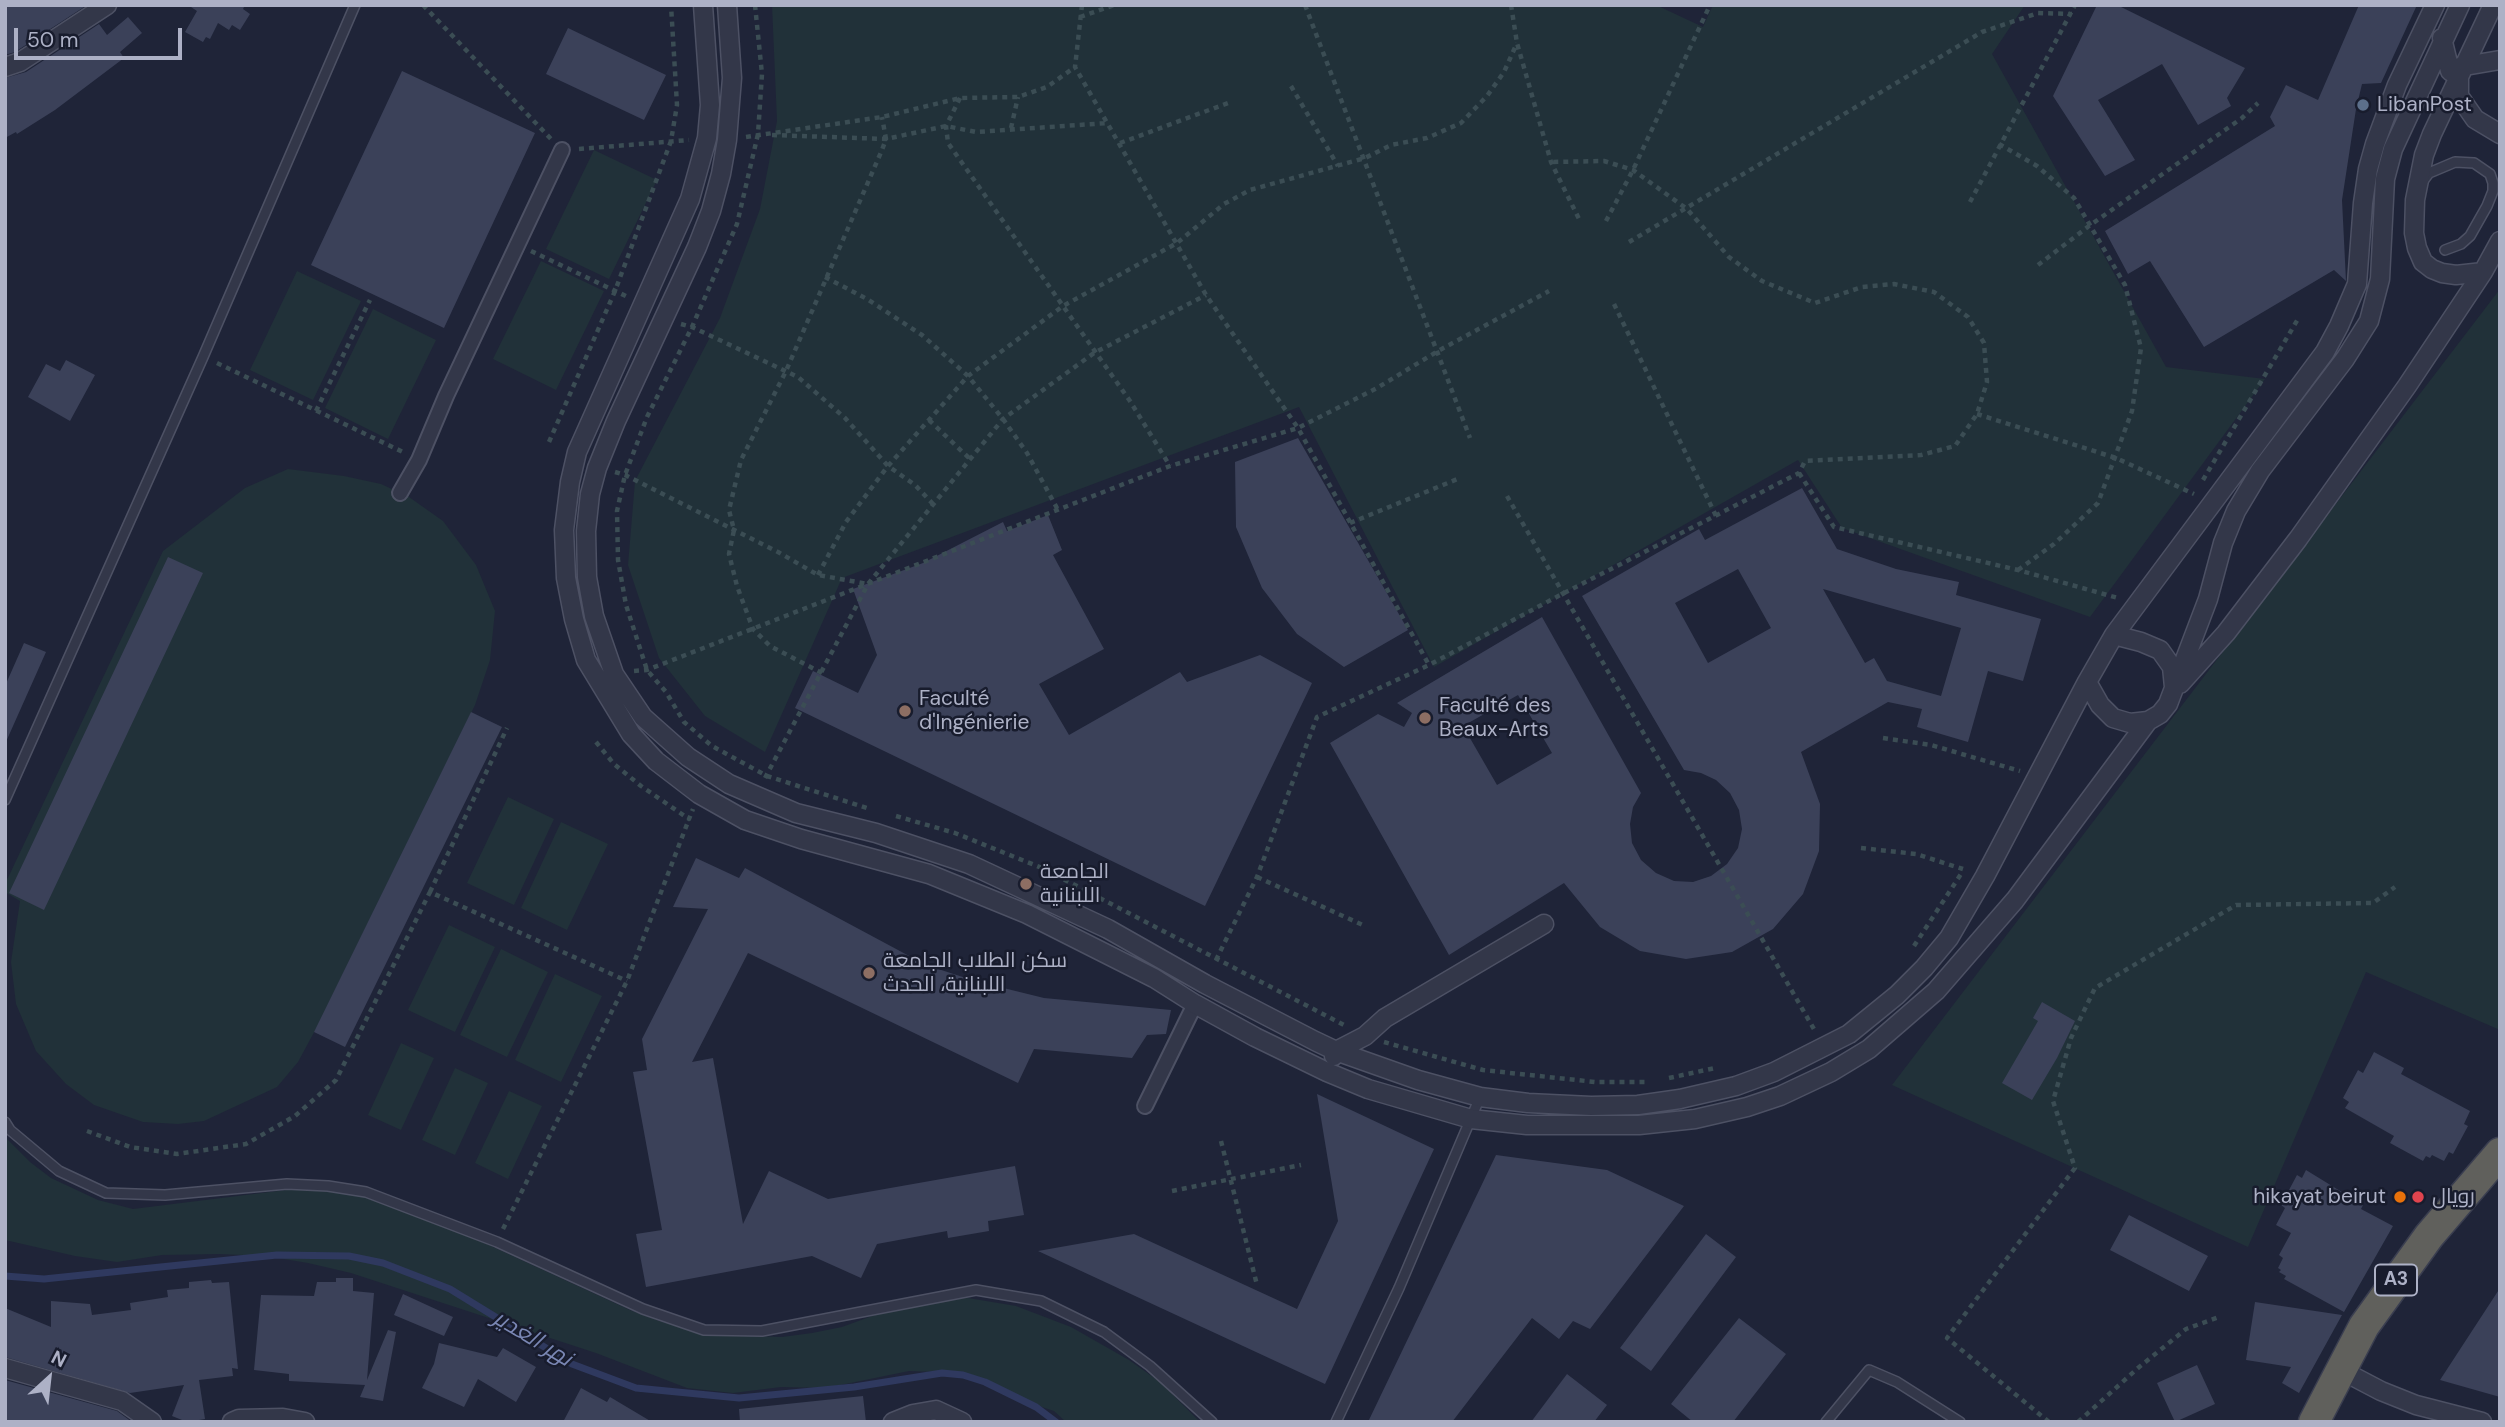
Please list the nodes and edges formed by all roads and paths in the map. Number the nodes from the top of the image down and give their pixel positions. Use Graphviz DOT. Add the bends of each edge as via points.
graph roads {
  1 [pos="107,5"];
  2 [pos="355,5"];
  3 [pos="424,5"];
  4 [pos="671,5"];
  5 [pos="703,5"];
  6 [pos="727,5"];
  7 [pos="755,5"];
  8 [pos="1082,5"];
  9 [pos="1114,5"];
  10 [pos="1305,5"];
  11 [pos="1511,5"];
  12 [pos="1710,5"];
  13 [pos="2075,5"];
  14 [pos="2460,5"];
  15 [pos="2493,5"];
  16 [pos="2435,6"];
  17 [pos="2071,14"];
  18 [pos="1079,17"];
  19 [pos="2443,42"];
  20 [pos="1517,43"];
  21 [pos="2500,60"];
  22 [pos="5,67"];
  23 [pos="1075,67"];
  24 [pos="2458,71"];
  25 [pos="2426,79"];
  26 [pos="1291,86"];
  27 [pos="2393,95"];
  28 [pos="1018,97"];
  29 [pos="960,98"];
  30 [pos="1228,103"];
  31 [pos="2258,103"];
  32 [pos="882,117"];
  33 [pos="1108,123"];
  34 [pos="946,126"];
  35 [pos="1011,128"];
  36 [pos="758,134"];
  37 [pos="2500,134"];
  38 [pos="707,138"];
  39 [pos="886,138"];
  40 [pos="671,141"];
  41 [pos="727,141"];
  42 [pos="1120,143"];
  43 [pos="1999,144"];
  44 [pos="562,150"];
  45 [pos="1365,158"];
  46 [pos="1551,162"];
  47 [pos="1338,166"];
  48 [pos="1633,170"];
  49 [pos="2417,188"];
  50 [pos="1970,202"];
  51 [pos="1687,209"];
  52 [pos="1579,219"];
  53 [pos="1606,221"];
  54 [pos="2089,226"];
  55 [pos="2500,241"];
  56 [pos="1629,242"];
  57 [pos="1177,243"];
  58 [pos="2445,250"];
  59 [pos="2038,265"];
  60 [pos="2483,272"];
  61 [pos="825,277"];
  62 [pos="1549,290"];
  63 [pos="1206,295"];
  64 [pos="370,300"];
  65 [pos="1614,304"];
  66 [pos="1063,306"];
  67 [pos="2298,319"];
  68 [pos="1438,351"];
  69 [pos="1094,353"];
  70 [pos="203,357"];
  71 [pos="786,371"];
  72 [pos="968,376"];
  73 [pos="316,411"];
  74 [pos="1977,414"];
  75 [pos="1003,419"];
  76 [pos="929,420"];
  77 [pos="1298,428"];
  78 [pos="1470,438"];
  79 [pos="549,442"];
  80 [pos="2116,457"];
  81 [pos="970,459"];
  82 [pos="419,460"];
  83 [pos="888,466"];
  84 [pos="1170,466"];
  85 [pos="597,468"];
  86 [pos="1800,473"];
  87 [pos="625,475"];
  88 [pos="1460,478"];
  89 [pos="2201,482"];
  90 [pos="400,493"];
  91 [pos="1507,496"];
  92 [pos="933,504"];
  93 [pos="2187,504"];
  94 [pos="1058,510"];
  95 [pos="1716,516"];
  96 [pos="1350,523"];
  97 [pos="734,530"];
  98 [pos="2018,570"];
  99 [pos="818,575"];
  100 [pos="868,584"];
  101 [pos="1564,593"];
  102 [pos="2116,609"];
  103 [pos="753,629"];
  104 [pos="2114,635"];
  105 [pos="1429,665"];
  106 [pos="647,670"];
  107 [pos="822,673"];
  108 [pos="614,674"];
  109 [pos="2087,682"];
  110 [pos="2174,690"];
  111 [pos="2148,721"];
  112 [pos="507,728"];
  113 [pos="1883,738"];
  114 [pos="596,741"];
  115 [pos="2027,774"];
  116 [pos="766,776"];
  117 [pos="719,779"];
  118 [pos="754,796"];
  119 [pos="705,797"];
  120 [pos="5,800"];
  121 [pos="876,811"];
  122 [pos="889,814"];
  123 [pos="811,817"];
  124 [pos="689,819"];
  125 [pos="801,839"];
  126 [pos="1861,848"];
  127 [pos="1971,858"];
  128 [pos="1963,869"];
  129 [pos="1257,877"];
  130 [pos="2395,887"];
  131 [pos="430,892"];
  132 [pos="1544,924"];
  133 [pos="1365,926"];
  134 [pos="1907,956"];
  135 [pos="1217,958"];
  136 [pos="626,981"];
  137 [pos="1205,984"];
  138 [pos="1195,1004"];
  139 [pos="1826,1025"];
  140 [pos="1815,1031"];
  141 [pos="1364,1036"];
  142 [pos="1805,1036"];
  143 [pos="1336,1051"];
  144 [pos="1716,1068"];
  145 [pos="1327,1072"];
  146 [pos="1666,1079"];
  147 [pos="1654,1082"];
  148 [pos="1480,1097"];
  149 [pos="1145,1107"];
  150 [pos="1471,1119"];
  151 [pos="5,1122"];
  152 [pos="87,1131"];
  153 [pos="1221,1142"];
  154 [pos="2500,1153"];
  155 [pos="1301,1166"];
  156 [pos="1232,1180"];
  157 [pos="1172,1191"];
  158 [pos="497,1242"];
  159 [pos="1257,1285"];
  160 [pos="2219,1317"];
  161 [pos="5,1368"];
  162 [pos="2339,1369"];
  163 [pos="152,1422"];
  164 [pos="232,1422"];
  165 [pos="305,1422"];
  166 [pos="893,1422"];
  167 [pos="962,1422"];
  168 [pos="1212,1422"];
  169 [pos="1336,1422"];
  170 [pos="1826,1422"];
  171 [pos="1960,1422"];
  172 [pos="2049,1422"];
  173 [pos="2078,1422"];
  174 [pos="2314,1422"];
  175 [pos="2482,1422"];
  1 -- 22 [label="street" via="20,62"];
  2 -- 70 [label="lane"];
  3 -- 44 [label="path"];
  4 -- 40 [label="path" via="677,105"];
  5 -- 38 [label="street" via="710,105"];
  6 -- 41 [label="street" via="732,78"];
  7 -- 36 [label="path" via="762,74"];
  8 -- 18 [label="path"];
  9 -- 18 [label="path"];
  10 -- 45 [label="path"];
  11 -- 20 [label="path"];
  12 -- 48 [label="path"];
  13 -- 17 [label="path"];
  14 -- 19 [label="street"];
  15 -- 24 [label="street"];
  16 -- 19 [label="street"];
  16 -- 27 [label="street"];
  17 -- 43 [label="path"];
  17 -- 51 [label="path" via="2038,13 1982,32"];
  18 -- 23 [label="path"];
  19 -- 24 [label="street"];
  19 -- 25 [label="street"];
  20 -- 45 [label="path" via="1488,96 1461,123"];
  20 -- 46 [label="path"];
  21 -- 24 [label="street"];
  23 -- 28 [label="path" via="1047,87"];
  23 -- 33 [label="path"];
  24 -- 25 [label="street"];
  24 -- 37 [label="street" via="2459,96 2475,119"];
  24 -- 49 [label="street" via="2432,134"];
  25 -- 27 [label="street"];
  25 -- 110 [label="street" via="2393,149 2385,179 2380,279 2369,321 2236,511"];
  26 -- 47 [label="path"];
  27 -- 104 [label="street" via="2368,169 2357,284 2339,326 2325,352"];
  28 -- 29 [label="path"];
  28 -- 35 [label="path"];
  29 -- 32 [label="path"];
  29 -- 34 [label="path"];
  30 -- 42 [label="path"];
  31 -- 54 [label="path"];
  32 -- 36 [label="path"];
  32 -- 39 [label="path"];
  33 -- 35 [label="path"];
  33 -- 42 [label="path"];
  34 -- 35 [label="path" via="976,132"];
  34 -- 39 [label="path"];
  34 -- 66 [label="path" via="948,143"];
  36 -- 39 [label="path"];
  36 -- 41 [label="path"];
  36 -- 87 [label="path" via="737,225 647,417"];
  38 -- 40 [label="path"];
  38 -- 119 [label="street" via="690,199 577,452 564,530 566,578 586,660 631,734 656,761"];
  39 -- 61 [label="path"];
  40 -- 44 [label="path"];
  40 -- 79 [label="path" via="615,290"];
  41 -- 85 [label="street" via="697,247"];
  42 -- 57 [label="path"];
  43 -- 50 [label="path"];
  43 -- 54 [label="path" via="2038,166 2074,198"];
  44 -- 82 [label="street"];
  45 -- 47 [label="path"];
  45 -- 68 [label="path"];
  46 -- 48 [label="path" via="1604,161"];
  46 -- 52 [label="path"];
  47 -- 57 [label="path" via="1250,190 1224,204"];
  48 -- 51 [label="path"];
  48 -- 53 [label="path"];
  49 -- 58 [label="lane" via="2429,173 2455,162 2473,163 2490,174 2493,191 2479,223 2461,244"];
  49 -- 60 [label="street" via="2414,233 2423,262 2442,273"];
  51 -- 56 [label="path"];
  51 -- 74 [label="path" via="1729,257 1762,281 1815,303 1862,287 1894,284 1934,292 1968,317 1984,344 1987,382"];
  54 -- 59 [label="path"];
  54 -- 80 [label="path" via="2125,285 2141,348 2132,411"];
  55 -- 60 [label="street"];
  57 -- 63 [label="path"];
  57 -- 66 [label="path"];
  60 -- 110 [label="street" via="2268,580"];
  61 -- 71 [label="path"];
  61 -- 72 [label="path" via="922,335"];
  62 -- 68 [label="path"];
  63 -- 69 [label="path"];
  63 -- 77 [label="path"];
  64 -- 73 [label="path"];
  65 -- 95 [label="path"];
  66 -- 69 [label="path"];
  66 -- 72 [label="path"];
  67 -- 89 [label="path"];
  68 -- 77 [label="path"];
  68 -- 78 [label="path"];
  69 -- 75 [label="path"];
  69 -- 84 [label="path"];
  70 -- 73 [label="path"];
  70 -- 120 [label="lane"];
  71 -- 83 [label="path" via="821,395"];
  71 -- 97 [label="path" via="734,479 729,510"];
  72 -- 75 [label="path"];
  72 -- 76 [label="path"];
  73 -- 82 [label="path"];
  74 -- 80 [label="path"];
  74 -- 86 [label="path" via="1955,446 1921,455 1805,461"];
  75 -- 81 [label="path"];
  75 -- 94 [label="path"];
  76 -- 81 [label="path"];
  76 -- 83 [label="path"];
  77 -- 84 [label="path"];
  77 -- 96 [label="path"];
  80 -- 93 [label="path" via="2194,494"];
  80 -- 98 [label="path" via="2098,503"];
  81 -- 92 [label="path"];
  82 -- 90 [label="street"];
  83 -- 92 [label="path"];
  83 -- 99 [label="path" via="846,522"];
  84 -- 94 [label="path"];
  85 -- 87 [label="path"];
  85 -- 108 [label="street" via="586,531 587,577 594,616"];
  86 -- 95 [label="path"];
  86 -- 98 [label="path" via="1835,527"];
  87 -- 97 [label="path"];
  87 -- 106 [label="path" via="618,511 618,560 626,605"];
  88 -- 96 [label="path"];
  91 -- 101 [label="path"];
  92 -- 100 [label="path"];
  94 -- 100 [label="path"];
  95 -- 101 [label="path"];
  96 -- 105 [label="path"];
  97 -- 99 [label="path"];
  97 -- 103 [label="path" via="729,554"];
  98 -- 102 [label="path" via="2122,599"];
  99 -- 100 [label="path"];
  100 -- 103 [label="path"];
  100 -- 107 [label="path"];
  101 -- 105 [label="path"];
  101 -- 140 [label="path"];
  103 -- 106 [label="path"];
  103 -- 107 [label="path" via="770,646"];
  104 -- 109 [label="street"];
  104 -- 110 [label="street" via="2160,650 2172,667"];
  105 -- 129 [label="path" via="1317,717"];
  106 -- 108 [label="path"];
  106 -- 116 [label="path" via="684,722 712,746"];
  107 -- 116 [label="path"];
  108 -- 117 [label="street" via="643,717"];
  109 -- 111 [label="street" via="2113,718 2130,723"];
  109 -- 148 [label="street" via="1948,938 1897,995 1849,1034 1774,1072 1680,1099 1591,1106"];
  110 -- 111 [label="street" via="2160,714"];
  111 -- 150 [label="street" via="2015,900 1936,991 1869,1049 1831,1072 1780,1096 1695,1119 1639,1125 1527,1125"];
  112 -- 131 [label="path"];
  113 -- 115 [label="path" via="1931,745"];
  114 -- 124 [label="path" via="614,764"];
  116 -- 118 [label="path"];
  116 -- 121 [label="path"];
  117 -- 118 [label="street"];
  117 -- 119 [label="street"];
  118 -- 123 [label="street"];
  119 -- 124 [label="path"];
  119 -- 125 [label="street" via="745,820"];
  122 -- 135 [label="path" via="955,833 1042,868"];
  123 -- 125 [label="street"];
  123 -- 137 [label="street" via="969,864 1108,929"];
  124 -- 136 [label="path"];
  125 -- 138 [label="street" via="964,887 1100,949"];
  126 -- 128 [label="path" via="1916,854"];
  127 -- 128 [label="path"];
  128 -- 134 [label="path"];
  129 -- 133 [label="path"];
  129 -- 135 [label="path"];
  130 -- 172 [label="path" via="2373,903 2236,905 2095,988 2071,1038 2053,1101 2075,1168 1947,1338"];
  131 -- 136 [label="path"];
  131 -- 152 [label="path" via="336,1080 295,1116 246,1144 177,1154 130,1147"];
  132 -- 141 [label="street" via="1385,1018"];
  135 -- 137 [label="path"];
  135 -- 141 [label="path"];
  136 -- 158 [label="path"];
  137 -- 143 [label="street"];
  138 -- 145 [label="street"];
  138 -- 149 [label="street"];
  139 -- 140 [label="path"];
  140 -- 142 [label="path"];
  141 -- 143 [label="street"];
  141 -- 147 [label="path" via="1483,1070 1582,1081"];
  143 -- 145 [label="street"];
  143 -- 148 [label="street"];
  144 -- 146 [label="path"];
  145 -- 150 [label="street" via="1404,1101"];
  148 -- 150 [label="lane"];
  150 -- 169 [label="lane"];
  151 -- 158 [label="lane" via="59,1171 106,1193 164,1195 287,1184 328,1186 366,1192"];
  153 -- 156 [label="path"];
  154 -- 162 [label="highway, A3" via="2390,1288"];
  155 -- 156 [label="path"];
  156 -- 157 [label="path"];
  156 -- 159 [label="path"];
  158 -- 168 [label="lane" via="643,1309 704,1329 762,1331 976,1290 1041,1301 1104,1332"];
  160 -- 173 [label="path" via="2186,1329"];
  161 -- 163 [label="street" via="122,1401"];
  162 -- 174 [label="highway, A3"];
  162 -- 175 [label="street" via="2416,1405"];
  164 -- 165 [label="street" via="283,1418"];
  166 -- 167 [label="street" via="936,1410"];
  170 -- 171 [label="lane" via="1869,1370"];
}
